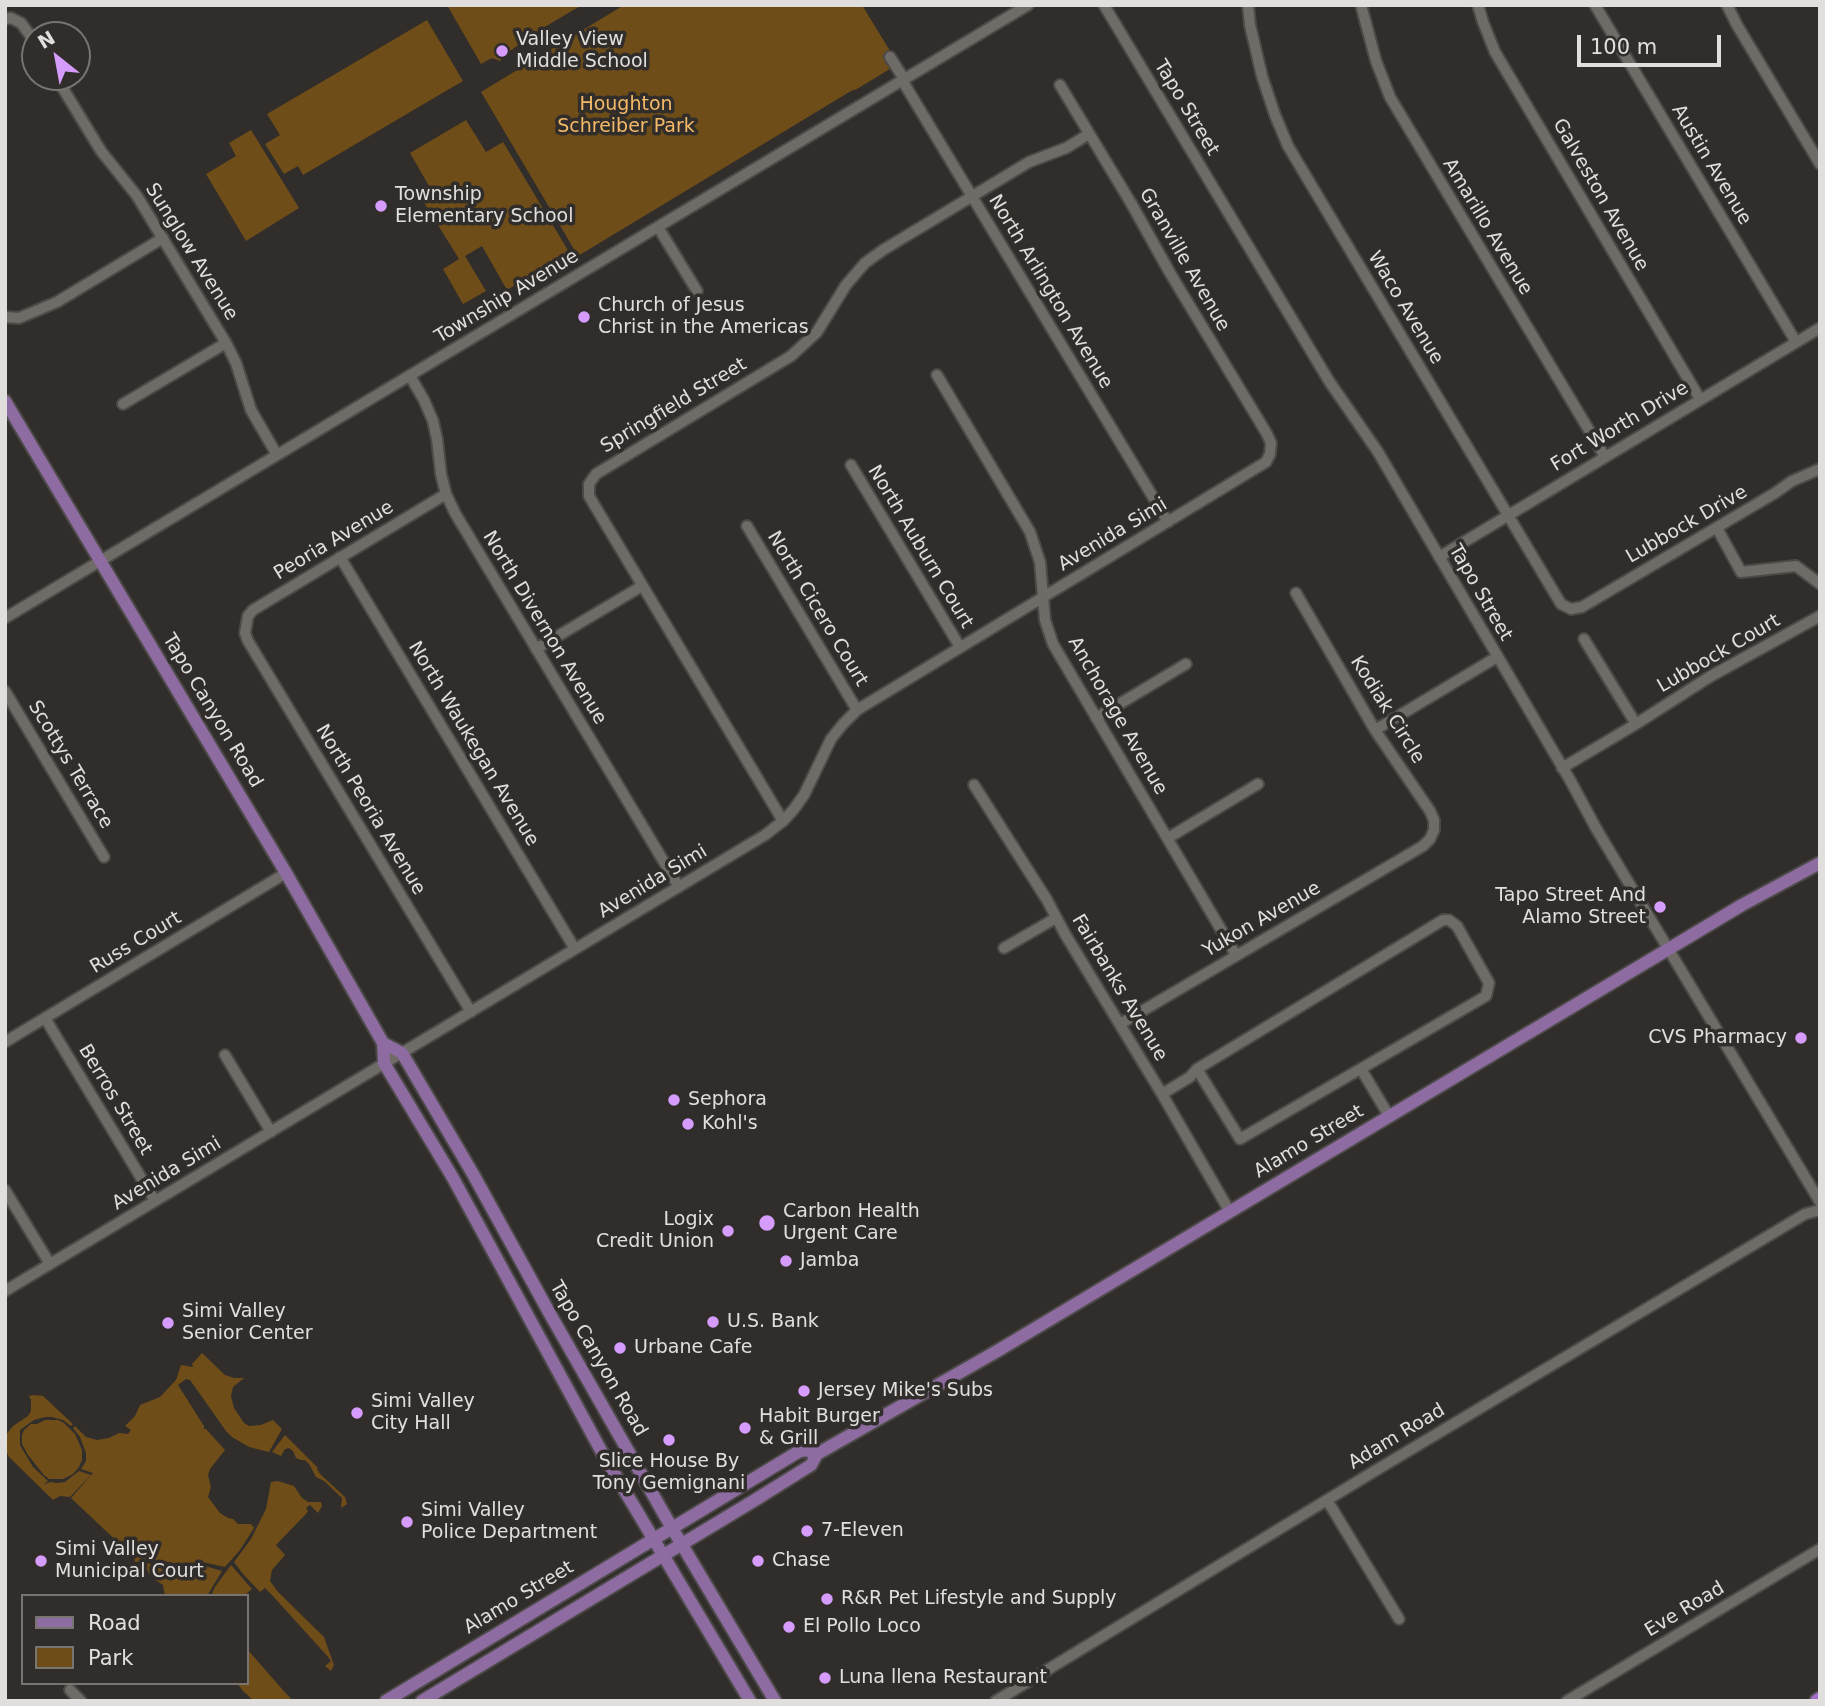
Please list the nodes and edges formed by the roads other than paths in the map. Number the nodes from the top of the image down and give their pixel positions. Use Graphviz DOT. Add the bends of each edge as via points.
graph roads {
  1 [pos="1028,5"];
  2 [pos="1104,5"];
  3 [pos="1248,5"];
  4 [pos="1361,5"];
  5 [pos="1478,5"];
  6 [pos="1595,5"];
  7 [pos="1727,5"];
  8 [pos="890,57"];
  9 [pos="903,80"];
  10 [pos="1060,85"];
  11 [pos="65,91"];
  12 [pos="1089,134"];
  13 [pos="1820,164"];
  14 [pos="972,197"];
  15 [pos="658,227"];
  16 [pos="163,238"];
  17 [pos="697,291"];
  18 [pos="8,318"];
  19 [pos="1820,328"];
  20 [pos="1796,342"];
  21 [pos="226,343"];
  22 [pos="937,375"];
  23 [pos="410,376"];
  24 [pos="1700,399"];
  25 [pos="5,401"];
  26 [pos="123,404"];
  27 [pos="1270,454"];
  28 [pos="277,455"];
  29 [pos="1605,457"];
  30 [pos="851,465"];
  31 [pos="1820,469"];
  32 [pos="446,494"];
  33 [pos="1508,516"];
  34 [pos="1168,523"];
  35 [pos="747,526"];
  36 [pos="1717,528"];
  37 [pos="1439,556"];
  38 [pos="340,557"];
  39 [pos="101,561"];
  40 [pos="1820,584"];
  41 [pos="642,586"];
  42 [pos="1296,593"];
  43 [pos="1042,598"];
  44 [pos="1571,609"];
  45 [pos="1820,616"];
  46 [pos="5,618"];
  47 [pos="245,623"];
  48 [pos="1584,639"];
  49 [pos="960,647"];
  50 [pos="537,649"];
  51 [pos="1497,657"];
  52 [pos="1186,664"];
  53 [pos="5,691"];
  54 [pos="857,710"];
  55 [pos="1096,718"];
  56 [pos="1636,724"];
  57 [pos="1375,730"];
  58 [pos="1562,768"];
  59 [pos="1258,784"];
  60 [pos="974,785"];
  61 [pos="783,821"];
  62 [pos="1168,838"];
  63 [pos="1423,846"];
  64 [pos="104,857"];
  65 [pos="1820,863"];
  66 [pos="286,873"];
  67 [pos="679,887"];
  68 [pos="1056,918"];
  69 [pos="1004,948"];
  70 [pos="575,949"];
  71 [pos="1668,949"];
  72 [pos="1236,956"];
  73 [pos="471,1012"];
  74 [pos="46,1018"];
  75 [pos="1120,1024"];
  76 [pos="5,1042"];
  77 [pos="383,1043"];
  78 [pos="402,1053"];
  79 [pos="225,1055"];
  80 [pos="384,1063"];
  81 [pos="1197,1069"];
  82 [pos="1361,1069"];
  83 [pos="1162,1094"];
  84 [pos="1390,1116"];
  85 [pos="271,1132"];
  86 [pos="5,1190"];
  87 [pos="155,1201"];
  88 [pos="1820,1202"];
  89 [pos="1820,1210"];
  90 [pos="1230,1212"];
  91 [pos="50,1264"];
  92 [pos="5,1291"];
  93 [pos="817,1454"];
  94 [pos="1327,1500"];
  95 [pos="672,1528"];
  96 [pos="654,1539"];
  97 [pos="681,1544"];
  98 [pos="1820,1549"];
  99 [pos="664,1554"];
  100 [pos="1399,1619"];
  101 [pos="70,1690"];
  102 [pos="81,1701"];
  103 [pos="386,1701"];
  104 [pos="422,1701"];
  105 [pos="750,1701"];
  106 [pos="775,1701"];
  107 [pos="996,1701"];
  108 [pos="1567,1701"];
  1 -- 9 [label="street, Township Avenue"];
  2 -- 37 [label="street, Tapo Street"];
  3 -- 33 [label="street, Waco Avenue" via="1262,76 1288,146"];
  4 -- 29 [label="street, Amarillo Avenue" via="1390,97"];
  5 -- 24 [label="street, Galveston Avenue" via="1495,52"];
  6 -- 20 [label="street, Austin Avenue"];
  7 -- 13 [label="street"];
  8 -- 9 [label="street, North Arlington Avenue"];
  9 -- 14 [label="street, North Arlington Avenue"];
  9 -- 15 [label="street, Township Avenue"];
  10 -- 12 [label="street, Granville Avenue"];
  11 -- 16 [label="street, Sunglow Avenue"];
  12 -- 14 [label="street, Springfield Street" via="1029,162"];
  12 -- 27 [label="street, Granville Avenue" via="1268,434"];
  14 -- 34 [label="street, North Arlington Avenue"];
  14 -- 41 [label="street, Springfield Street" via="865,263 817,332 791,356 592,478 589,496"];
  15 -- 17 [label="street"];
  15 -- 23 [label="street, Township Avenue"];
  16 -- 18 [label="street" via="57,302 28,316"];
  16 -- 21 [label="street, Sunglow Avenue"];
  19 -- 20 [label="street, Fort Worth Drive"];
  20 -- 24 [label="street, Fort Worth Drive"];
  21 -- 26 [label="street"];
  21 -- 28 [label="street, Sunglow Avenue" via="251,410"];
  22 -- 43 [label="street, Anchorage Avenue" via="1030,531 1040,562"];
  23 -- 28 [label="street, Township Avenue"];
  23 -- 32 [label="street, North Divernon Avenue" via="433,421"];
  24 -- 29 [label="street, Fort Worth Drive"];
  25 -- 39 [label="main road, Tapo Canyon Road"];
  27 -- 34 [label="street, Avenida Simi" via="1259,468"];
  28 -- 39 [label="street, Township Avenue"];
  29 -- 33 [label="street, Fort Worth Drive"];
  30 -- 49 [label="street, North Auburn Court"];
  31 -- 36 [label="street, Lubbock Drive" via="1792,481"];
  32 -- 38 [label="street, Peoria Avenue"];
  32 -- 50 [label="street, North Divernon Avenue"];
  33 -- 37 [label="street, Fort Worth Drive"];
  33 -- 44 [label="street, Waco Avenue" via="1561,604"];
  34 -- 43 [label="street, Avenida Simi"];
  35 -- 54 [label="street, North Cicero Court"];
  36 -- 40 [label="street" via="1741,572 1796,566"];
  36 -- 44 [label="street, Lubbock Drive" via="1582,607"];
  37 -- 51 [label="street, Tapo Street"];
  38 -- 47 [label="street, Peoria Avenue" via="253,610"];
  38 -- 70 [label="street, North Waukegan Avenue"];
  39 -- 46 [label="street, Township Avenue"];
  39 -- 66 [label="main road, Tapo Canyon Road"];
  41 -- 50 [label="street"];
  41 -- 61 [label="street, Springfield Street"];
  42 -- 57 [label="street, Kodiak Circle"];
  43 -- 49 [label="street, Avenida Simi"];
  43 -- 55 [label="street, Anchorage Avenue" via="1053,644"];
  45 -- 56 [label="street, Lubbock Court"];
  47 -- 73 [label="street, North Peoria Avenue" via="248,641"];
  48 -- 56 [label="street"];
  49 -- 54 [label="street, Avenida Simi"];
  50 -- 67 [label="street, North Divernon Avenue"];
  51 -- 57 [label="street"];
  51 -- 58 [label="street, Tapo Street"];
  52 -- 55 [label="street"];
  53 -- 64 [label="street, Scottys Terrace"];
  54 -- 61 [label="street, Avenida Simi" via="831,738 804,795"];
  55 -- 62 [label="street, Anchorage Avenue"];
  56 -- 58 [label="street, Lubbock Court"];
  57 -- 63 [label="street, Kodiak Circle" via="1434,820 1434,830"];
  58 -- 71 [label="street, Tapo Street"];
  59 -- 62 [label="street"];
  60 -- 68 [label="street, Fairbanks Avenue"];
  61 -- 67 [label="street, Avenida Simi"];
  62 -- 72 [label="street, Anchorage Avenue"];
  63 -- 72 [label="street, Yukon Avenue"];
  65 -- 71 [label="main road, Alamo Street"];
  66 -- 74 [label="street, Russ Court"];
  66 -- 77 [label="main road, Tapo Canyon Road"];
  67 -- 70 [label="street, Avenida Simi"];
  68 -- 69 [label="street"];
  68 -- 75 [label="street, Fairbanks Avenue"];
  70 -- 73 [label="street, Avenida Simi"];
  71 -- 84 [label="main road, Alamo Street"];
  71 -- 88 [label="street, Tapo Street"];
  72 -- 75 [label="street, Yukon Avenue"];
  73 -- 78 [label="street, Avenida Simi"];
  74 -- 76 [label="street, Russ Court"];
  74 -- 87 [label="street, Berros Street"];
  75 -- 83 [label="street, Fairbanks Avenue"];
  77 -- 78 [label="main road"];
  77 -- 80 [label="main road, Tapo Canyon Road"];
  78 -- 80 [label="street, Avenida Simi"];
  78 -- 95 [label="main road, Tapo Canyon Road"];
  79 -- 85 [label="street"];
  80 -- 85 [label="street, Avenida Simi"];
  80 -- 96 [label="main road, Tapo Canyon Road"];
  81 -- 82 [label="street" via="1240,1139"];
  81 -- 82 [label="street" via="1449,920 1457,926 1489,983 1486,996"];
  81 -- 83 [label="street"];
  82 -- 84 [label="street"];
  83 -- 90 [label="street, Fairbanks Avenue"];
  84 -- 90 [label="main road, Alamo Street"];
  85 -- 87 [label="street, Avenida Simi"];
  86 -- 91 [label="street"];
  87 -- 91 [label="street, Avenida Simi"];
  89 -- 94 [label="street, Adam Road" via="1805,1214"];
  90 -- 93 [label="main road, Alamo Street"];
  91 -- 92 [label="street, Avenida Simi"];
  93 -- 95 [label="main road, Alamo Street" via="798,1452"];
  93 -- 97 [label="main road, Alamo Street" via="811,1465"];
  94 -- 100 [label="street"];
  94 -- 107 [label="street, Adam Road"];
  95 -- 96 [label="main road, Alamo Street"];
  95 -- 97 [label="main road, Tapo Canyon Road"];
  96 -- 99 [label="main road, Tapo Canyon Road"];
  96 -- 103 [label="main road, Alamo Street"];
  97 -- 99 [label="main road, Alamo Street"];
  97 -- 106 [label="main road, Tapo Canyon Road"];
  98 -- 108 [label="street, Eve Road"];
  99 -- 104 [label="main road, Alamo Street"];
  99 -- 105 [label="main road, Tapo Canyon Road"];
  101 -- 102 [label="street"];
}
